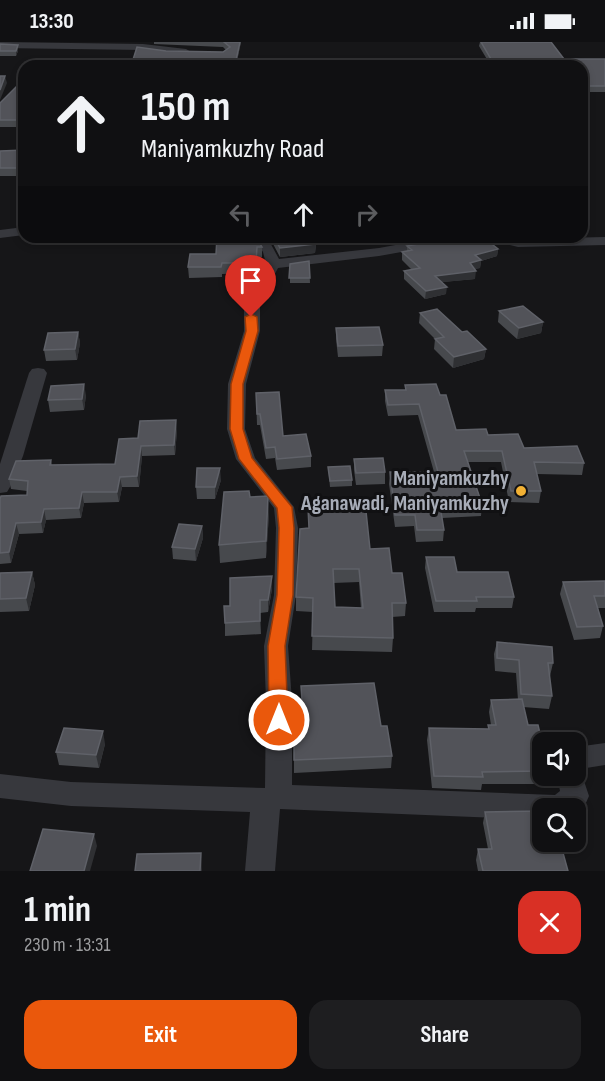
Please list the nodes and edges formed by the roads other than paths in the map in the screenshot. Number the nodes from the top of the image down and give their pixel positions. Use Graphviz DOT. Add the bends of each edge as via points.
graph roads {
  1 [pos="166,42"];
  2 [pos="0,45"];
  3 [pos="156,49"];
  4 [pos="194,52"];
  5 [pos="18,232"];
  6 [pos="0,234"];
  7 [pos="588,241"];
  8 [pos="605,241"];
  9 [pos="264,243"];
  10 [pos="429,243"];
  11 [pos="273,264"];
  12 [pos="38,373"];
  13 [pos="0,487"];
  14 [pos="605,754"];
  15 [pos="586,757"];
  16 [pos="0,786"];
  17 [pos="572,786"];
  18 [pos="272,799"];
  19 [pos="260,871"];
  1 -- 3 [label="street"];
  2 -- 3 [label="street"];
  3 -- 4 [label="street"];
  5 -- 6 [label="street"];
  7 -- 8 [label="street"];
  9 -- 11 [label="street"];
  10 -- 11 [label="street"];
  11 -- 18 [label="street" via="252,303 252,331 237,384 236,429 246,459 284,507 287,528 285,595 276,646 277,777"];
  12 -- 13 [label="street" via="14,456"];
  14 -- 15 [label="street"];
  16 -- 18 [label="street" via="71,794"];
  17 -- 18 [label="street" via="575,796 560,808"];
  18 -- 19 [label="street"];
}
